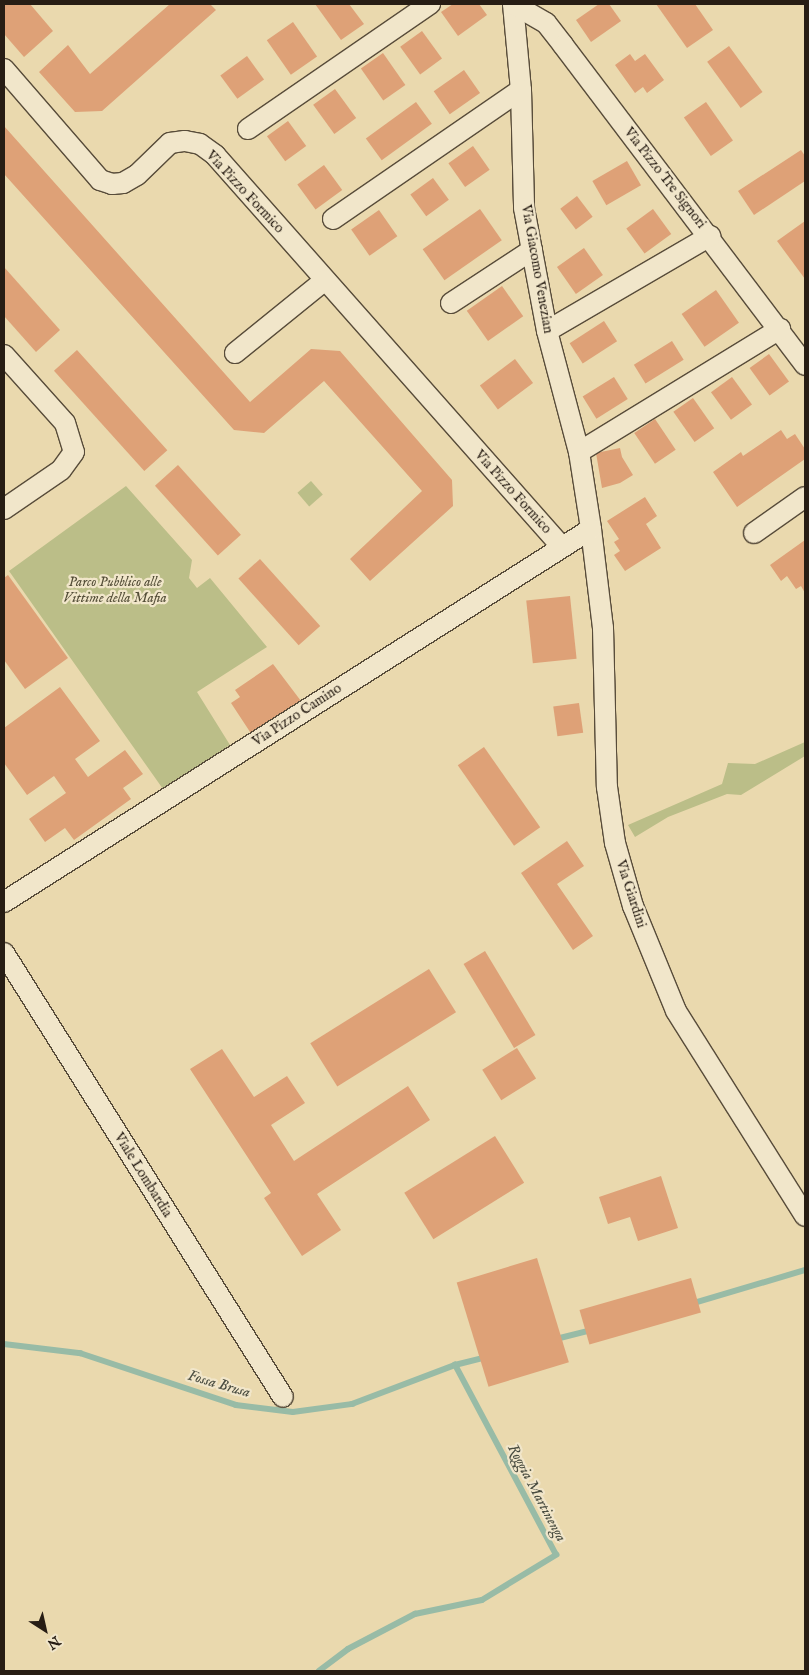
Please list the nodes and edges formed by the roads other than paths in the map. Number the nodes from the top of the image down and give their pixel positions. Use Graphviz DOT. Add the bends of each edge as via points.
graph roads {
  1 [pos="430,4"];
  2 [pos="513,4"];
  3 [pos="4,69"];
  4 [pos="521,90"];
  5 [pos="248,129"];
  6 [pos="333,219"];
  7 [pos="710,236"];
  8 [pos="532,250"];
  9 [pos="325,280"];
  10 [pos="451,303"];
  11 [pos="780,329"];
  12 [pos="547,331"];
  13 [pos="235,353"];
  14 [pos="4,355"];
  15 [pos="805,365"];
  16 [pos="579,452"];
  17 [pos="805,497"];
  18 [pos="4,508"];
  19 [pos="591,529"];
  20 [pos="754,533"];
  21 [pos="561,546"];
  22 [pos="4,902"];
  23 [pos="4,953"];
  24 [pos="805,1216"];
  25 [pos="282,1396"];
  1 -- 5 [label="street"];
  2 -- 4 [label="street, Via Giacomo Venezian"];
  2 -- 7 [label="street, Via Pizzo Tre Signori" via="546,24"];
  3 -- 9 [label="street, Via Pizzo Formico" via="100,180 112,184 137,175 170,143 200,144 215,155"];
  4 -- 6 [label="street"];
  4 -- 8 [label="street, Via Giacomo Venezian" via="524,208"];
  7 -- 11 [label="street, Via Pizzo Tre Signori"];
  7 -- 12 [label="street"];
  8 -- 10 [label="street"];
  8 -- 12 [label="street, Via Giacomo Venezian"];
  9 -- 13 [label="street"];
  9 -- 21 [label="street, Via Pizzo Formico"];
  11 -- 15 [label="street, Via Pizzo Tre Signori"];
  11 -- 16 [label="street"];
  12 -- 16 [label="street, Via Giacomo Venezian"];
  14 -- 18 [label="street" via="65,423 74,452 61,470"];
  16 -- 19 [label="street, Via Giacomo Venezian"];
  17 -- 20 [label="street"];
  19 -- 21 [label="street, Via Pizzo Camino"];
  19 -- 24 [label="street, Via Giardini" via="603,628 607,787 615,843 633,906 676,1011"];
  21 -- 22 [label="street, Via Pizzo Camino"];
  23 -- 25 [label="street, Viale Lombardia"];
}
